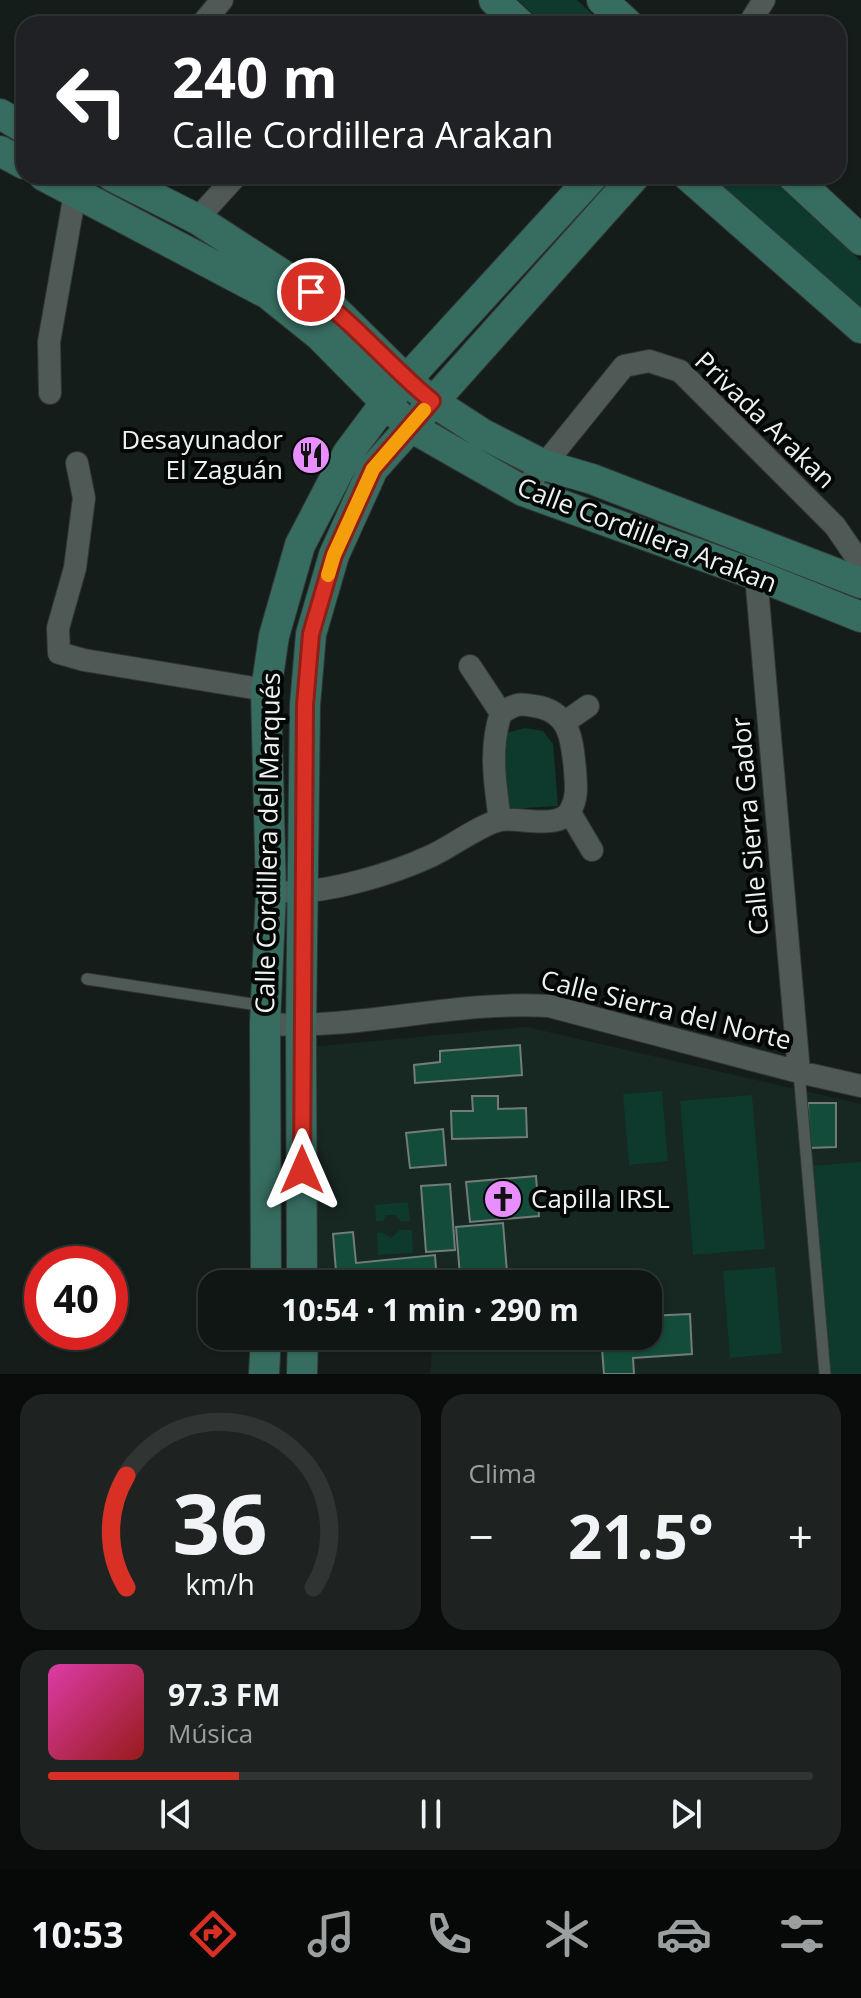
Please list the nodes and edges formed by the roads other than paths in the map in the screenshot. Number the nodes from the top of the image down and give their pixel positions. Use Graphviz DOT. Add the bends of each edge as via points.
graph roads {
  1 [pos="222,0"];
  2 [pos="494,0"];
  3 [pos="602,0"];
  4 [pos="209,16"];
  5 [pos="511,16"];
  6 [pos="619,16"];
  7 [pos="76,184"];
  8 [pos="128,184"];
  9 [pos="229,184"];
  10 [pos="586,184"];
  11 [pos="628,184"];
  12 [pos="697,184"];
  13 [pos="801,184"];
  14 [pos="197,219"];
  15 [pos="861,240"];
  16 [pos="861,328"];
  17 [pos="397,391"];
  18 [pos="50,393"];
  19 [pos="432,401"];
  20 [pos="409,426"];
  21 [pos="77,463"];
  22 [pos="544,465"];
  23 [pos="523,491"];
  24 [pos="861,564"];
  25 [pos="756,575"];
  26 [pos="861,583"];
  27 [pos="861,617"];
  28 [pos="470,666"];
  29 [pos="266,690"];
  30 [pos="588,706"];
  31 [pos="501,713"];
  32 [pos="565,722"];
  33 [pos="570,813"];
  34 [pos="500,820"];
  35 [pos="592,850"];
  36 [pos="271,892"];
  37 [pos="304,892"];
  38 [pos="87,979"];
  39 [pos="265,1015"];
  40 [pos="301,1027"];
  41 [pos="799,1072"];
  42 [pos="861,1086"];
  43 [pos="266,1270"];
  44 [pos="302,1270"];
  45 [pos="265,1357"];
  46 [pos="302,1359"];
  47 [pos="825,1374"];
  1 -- 4 [label="street"];
  2 -- 5 [label="street"];
  3 -- 6 [label="street"];
  7 -- 17 [label="street, Calle Cordillera Arakan" via="268,294"];
  7 -- 18 [label="street" via="49,342"];
  8 -- 14 [label="street, Calle Cordillera Arakan"];
  9 -- 14 [label="street"];
  10 -- 17 [label="street, Calle Cordillera del Marqués"];
  11 -- 19 [label="street, Calle Cordillera del Marqués"];
  12 -- 16 [label="street"];
  13 -- 15 [label="street"];
  14 -- 17 [label="street, Calle Cordillera Arakan" via="331,306"];
  17 -- 19 [label="street, Calle Cordillera Arakan"];
  17 -- 20 [label="street, Calle Cordillera Arakan"];
  17 -- 29 [label="street, Calle Cordillera del Marqués" via="348,453 300,545 274,636"];
  19 -- 20 [label="street, Calle Cordillera del Marqués"];
  19 -- 22 [label="street, Calle Cordillera Arakan"];
  20 -- 23 [label="street, Calle Cordillera Arakan"];
  20 -- 37 [label="street, Calle Cordillera del Marqués" via="373,469 334,555 311,634 305,705"];
  21 -- 29 [label="street" via="84,498 75,568 58,628 59,653"];
  22 -- 23 [label="street, Privada Arakan"];
  22 -- 24 [label="street, Privada Arakan" via="624,366 649,361 680,371 835,526"];
  22 -- 26 [label="street, Calle Cordillera Arakan"];
  23 -- 25 [label="street, Calle Cordillera Arakan"];
  25 -- 27 [label="street, Calle Cordillera Arakan"];
  25 -- 41 [label="street, Calle Sierra Gador"];
  28 -- 31 [label="street"];
  29 -- 36 [label="street, Calle Cordillera del Marqués"];
  30 -- 32 [label="street"];
  31 -- 32 [label="street" via="517,703 549,708"];
  31 -- 34 [label="street" via="493,770"];
  32 -- 33 [label="street" via="573,746 577,795"];
  33 -- 34 [label="street" via="541,822"];
  33 -- 35 [label="street"];
  34 -- 37 [label="street" via="429,857"];
  36 -- 37 [label="street"];
  36 -- 39 [label="street, Calle Cordillera del Marqués"];
  37 -- 40 [label="street, Calle Cordillera del Marqués"];
  38 -- 39 [label="lane"];
  39 -- 40 [label="street, Calle Sierra del Norte"];
  39 -- 43 [label="street, Calle Cordillera del Marqués"];
  40 -- 41 [label="street, Calle Sierra del Norte" via="508,1003 549,1006"];
  40 -- 44 [label="street, Calle Cordillera del Marqués"];
  41 -- 42 [label="street, Calle Sierra del Norte"];
  41 -- 47 [label="lane"];
  45 -- 46 [label="street"];
}
